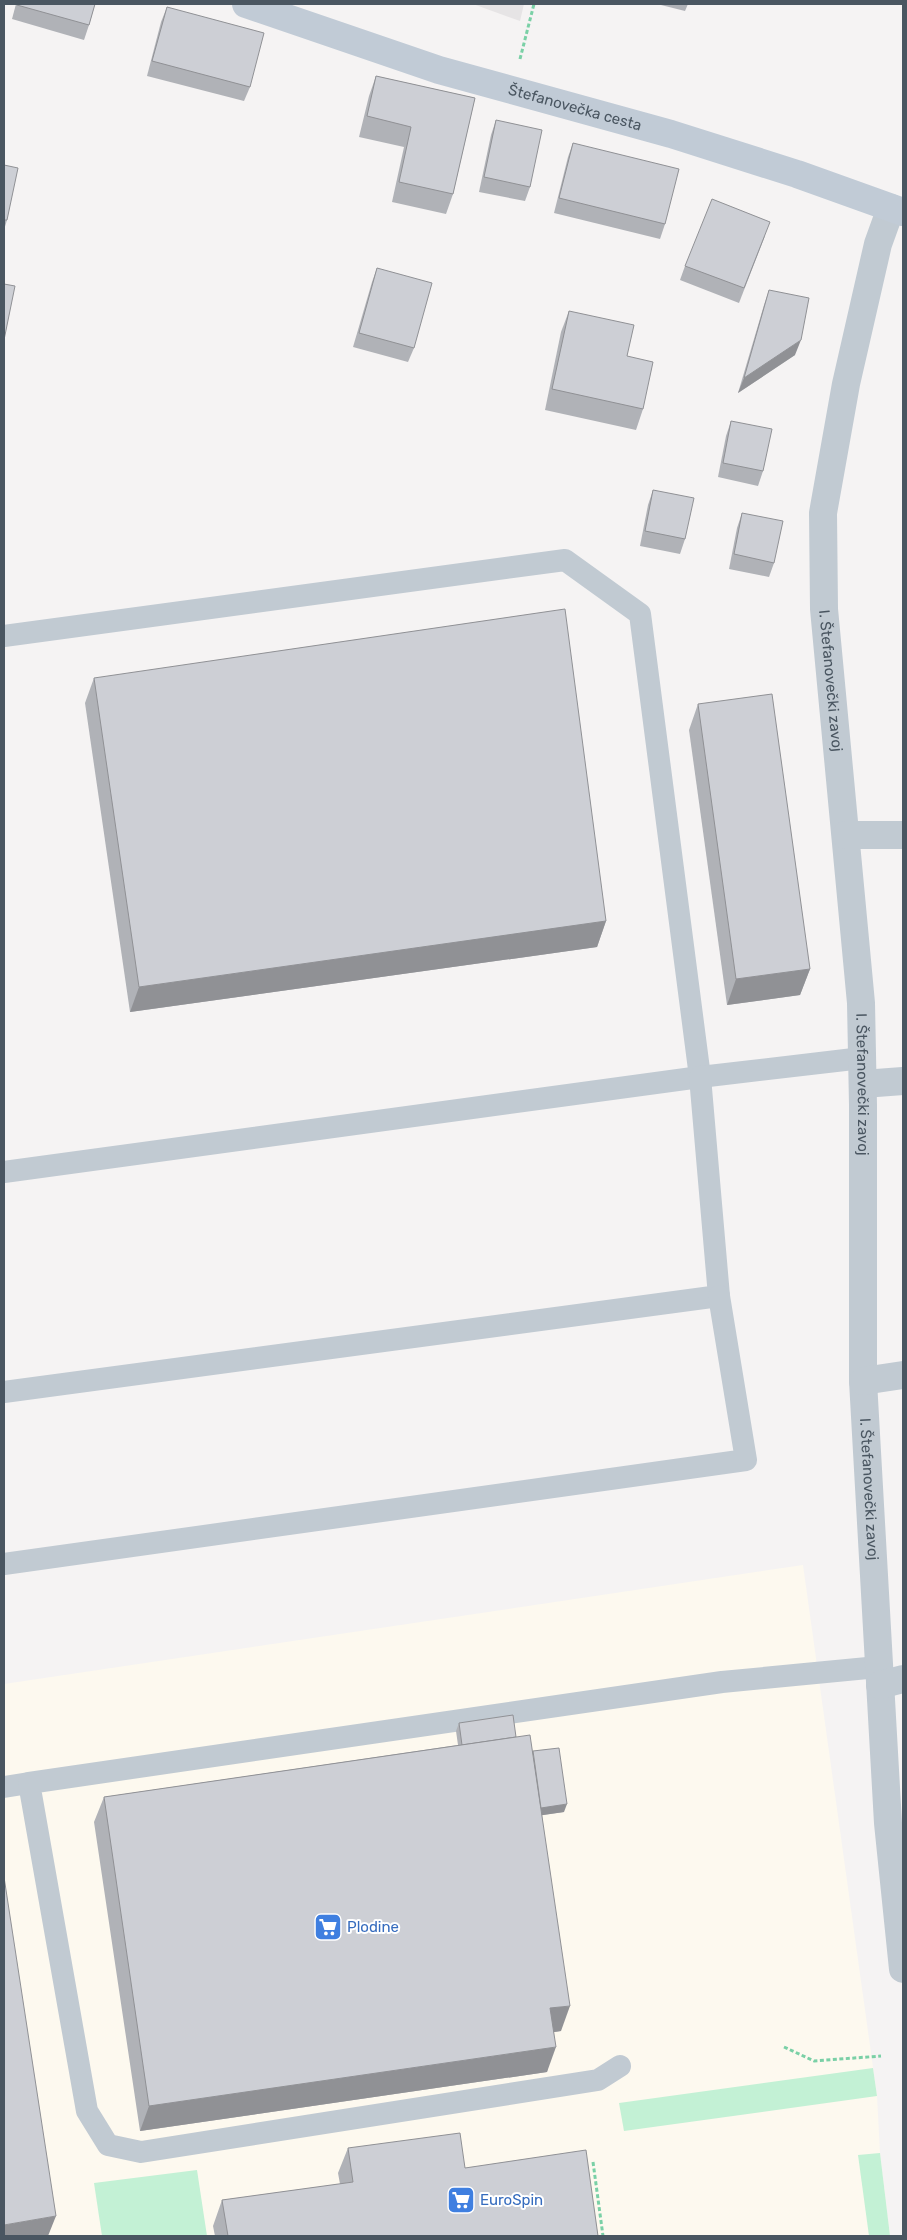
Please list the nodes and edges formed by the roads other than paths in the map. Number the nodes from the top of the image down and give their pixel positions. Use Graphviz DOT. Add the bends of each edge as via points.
graph roads {
  1 [pos="246,4"];
  2 [pos="897,210"];
  3 [pos="4,636"];
  4 [pos="846,835"];
  5 [pos="903,835"];
  6 [pos="862,1071"];
  7 [pos="700,1077"];
  8 [pos="903,1081"];
  9 [pos="4,1172"];
  10 [pos="719,1296"];
  11 [pos="903,1375"];
  12 [pos="862,1381"];
  13 [pos="4,1392"];
  14 [pos="4,1564"];
  15 [pos="887,1677"];
  16 [pos="29,1783"];
  17 [pos="4,1787"];
  18 [pos="896,1821"];
  19 [pos="903,1968"];
  20 [pos="620,2066"];
  1 -- 2 [label="street, Štefanovečka cesta" via="439,70 671,134"];
  2 -- 4 [label="street, I. Štefanovečki zavoj" via="878,244 846,384 823,513 824,609"];
  3 -- 7 [label="lane" via="565,560 640,614"];
  4 -- 5 [label="street"];
  4 -- 6 [label="street, I. Štefanovečki zavoj" via="861,1003"];
  6 -- 7 [label="lane"];
  6 -- 8 [label="street"];
  6 -- 12 [label="street, I. Štefanovečki zavoj"];
  7 -- 9 [label="lane"];
  7 -- 10 [label="lane"];
  10 -- 13 [label="lane"];
  10 -- 14 [label="lane" via="746,1460"];
  11 -- 12 [label="street"];
  12 -- 15 [label="street, I. Štefanovečki zavoj"];
  15 -- 16 [label="lane" via="722,1682"];
  15 -- 18 [label="street, I. Štefanovečki zavoj"];
  16 -- 17 [label="lane"];
  16 -- 20 [label="lane" via="87,2111 108,2145 141,2152 598,2080"];
  18 -- 19 [label="street, I. Štefanovečki zavoj"];
}
